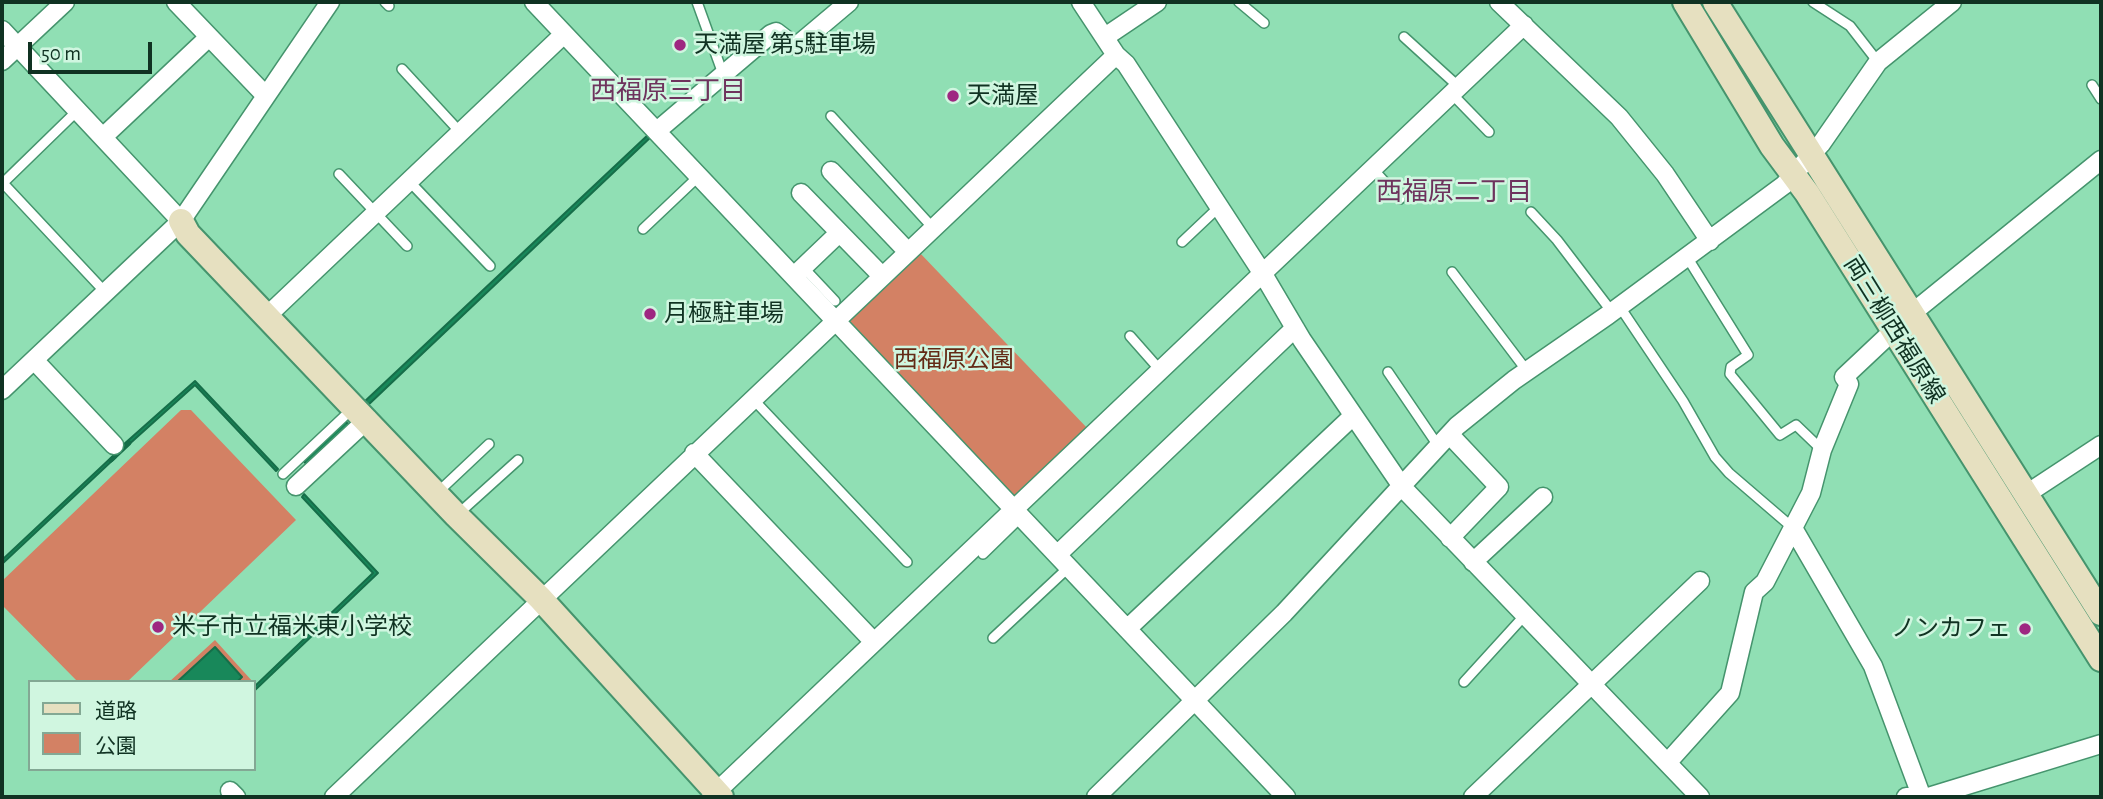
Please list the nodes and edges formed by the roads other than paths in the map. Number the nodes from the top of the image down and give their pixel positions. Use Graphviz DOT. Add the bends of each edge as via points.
graph roads {
  1 [pos="65,2"];
  2 [pos="176,2"];
  3 [pos="330,2"];
  4 [pos="534,2"];
  5 [pos="697,2"];
  6 [pos="849,2"];
  7 [pos="1081,2"];
  8 [pos="1157,2"];
  9 [pos="1239,2"];
  10 [pos="1501,2"];
  11 [pos="1685,2"];
  12 [pos="1716,2"];
  13 [pos="1812,2"];
  14 [pos="1952,2"];
  15 [pos="1264,23"];
  16 [pos="1524,25"];
  17 [pos="2,30"];
  18 [pos="564,34"];
  19 [pos="209,37"];
  20 [pos="1105,37"];
  21 [pos="1404,37"];
  22 [pos="18,46"];
  23 [pos="1116,55"];
  24 [pos="2,61"];
  25 [pos="1878,62"];
  26 [pos="402,69"];
  27 [pos="723,74"];
  28 [pos="2092,85"];
  29 [pos="1456,90"];
  30 [pos="266,96"];
  31 [pos="2101,99"];
  32 [pos="78,110"];
  33 [pos="831,116"];
  34 [pos="658,130"];
  35 [pos="460,132"];
  36 [pos="1489,132"];
  37 [pos="103,137"];
  38 [pos="1812,156"];
  39 [pos="2101,160"];
  40 [pos="1373,169"];
  41 [pos="831,171"];
  42 [pos="339,174"];
  43 [pos="700,175"];
  44 [pos="1795,175"];
  45 [pos="409,181"];
  46 [pos="801,193"];
  47 [pos="1401,199"];
  48 [pos="1219,206"];
  49 [pos="1531,212"];
  50 [pos="376,213"];
  51 [pos="181,221"];
  52 [pos="933,228"];
  53 [pos="643,229"];
  54 [pos="839,233"];
  55 [pos="1710,240"];
  56 [pos="1182,242"];
  57 [pos="407,246"];
  58 [pos="908,251"];
  59 [pos="1687,257"];
  60 [pos="490,266"];
  61 [pos="799,271"];
  62 [pos="1452,272"];
  63 [pos="1263,274"];
  64 [pos="882,276"];
  65 [pos="107,294"];
  66 [pos="835,301"];
  67 [pos="1616,309"];
  68 [pos="267,316"];
  69 [pos="835,320"];
  70 [pos="1902,322"];
  71 [pos="1295,328"];
  72 [pos="1130,337"];
  73 [pos="34,360"];
  74 [pos="1160,370"];
  75 [pos="1527,371"];
  76 [pos="1388,372"];
  77 [pos="2,390"];
  78 [pos="752,398"];
  79 [pos="362,413"];
  80 [pos="1353,416"];
  81 [pos="1444,441"];
  82 [pos="489,444"];
  83 [pos="114,445"];
  84 [pos="2101,445"];
  85 [pos="1822,450"];
  86 [pos="694,453"];
  87 [pos="518,460"];
  88 [pos="289,480"];
  89 [pos="1403,488"];
  90 [pos="436,494"];
  91 [pos="2025,495"];
  92 [pos="1543,497"];
  93 [pos="1018,512"];
  94 [pos="456,515"];
  95 [pos="1793,528"];
  96 [pos="1450,538"];
  97 [pos="983,554"];
  98 [pos="1064,561"];
  99 [pos="907,562"];
  100 [pos="1474,562"];
  101 [pos="1700,581"];
  102 [pos="540,598"];
  103 [pos="2101,613"];
  104 [pos="1525,615"];
  105 [pos="1127,629"];
  106 [pos="993,638"];
  107 [pos="873,641"];
  108 [pos="2101,659"];
  109 [pos="1464,682"];
  110 [pos="1592,685"];
  111 [pos="1195,702"];
  112 [pos="2101,744"];
  113 [pos="1668,762"];
  114 [pos="716,796"];
  115 [pos="334,797"];
  116 [pos="1096,797"];
  117 [pos="1286,797"];
  118 [pos="1473,797"];
  119 [pos="1700,797"];
  120 [pos="1921,797"];
  1 -- 22 [label="street"];
  2 -- 19 [label="street"];
  3 -- 30 [label="street"];
  4 -- 18 [label="street"];
  5 -- 27 [label="lane"];
  6 -- 27 [label="street" via="798,45 776,32"];
  7 -- 20 [label="street"];
  8 -- 20 [label="street"];
  9 -- 15 [label="lane"];
  10 -- 16 [label="street"];
  11 -- 44 [label="main road, 両三柳西福原線" via="1772,146"];
  12 -- 38 [label="main road, 両三柳西福原線"];
  13 -- 25 [label="lane" via="1850,26"];
  14 -- 25 [label="street"];
  16 -- 29 [label="street"];
  16 -- 55 [label="street" via="1619,117"];
  17 -- 22 [label="street"];
  18 -- 34 [label="street"];
  18 -- 35 [label="street"];
  19 -- 30 [label="street"];
  19 -- 37 [label="street"];
  20 -- 23 [label="street"];
  21 -- 29 [label="lane"];
  22 -- 24 [label="street"];
  22 -- 32 [label="street"];
  23 -- 48 [label="street"];
  23 -- 52 [label="street"];
  25 -- 38 [label="street"];
  26 -- 35 [label="lane"];
  27 -- 34 [label="street"];
  28 -- 31 [label="lane"];
  29 -- 36 [label="lane"];
  29 -- 40 [label="street"];
  30 -- 51 [label="street"];
  32 -- 37 [label="street"];
  32 -- 65 [label="lane" via="3,183"];
  33 -- 52 [label="lane"];
  34 -- 43 [label="street"];
  35 -- 45 [label="street"];
  37 -- 51 [label="street"];
  38 -- 44 [label="street"];
  38 -- 70 [label="main road, 両三柳西福原線"];
  39 -- 70 [label="street"];
  40 -- 47 [label="lane"];
  40 -- 63 [label="street"];
  41 -- 58 [label="street"];
  42 -- 50 [label="lane"];
  43 -- 53 [label="lane"];
  43 -- 61 [label="street"];
  44 -- 55 [label="street"];
  44 -- 70 [label="main road, 両三柳西福原線"];
  45 -- 50 [label="street"];
  45 -- 60 [label="lane"];
  46 -- 54 [label="street"];
  48 -- 56 [label="lane"];
  48 -- 63 [label="street"];
  49 -- 67 [label="lane"];
  50 -- 57 [label="lane"];
  50 -- 68 [label="street"];
  51 -- 65 [label="street"];
  51 -- 68 [label="main road" via="188,234"];
  52 -- 58 [label="street"];
  54 -- 61 [label="street"];
  54 -- 64 [label="street"];
  55 -- 59 [label="street"];
  58 -- 64 [label="street"];
  59 -- 67 [label="street"];
  59 -- 85 [label="lane" via="1748,355 1731,367 1730,374 1780,435 1796,425"];
  61 -- 66 [label="lane"];
  61 -- 69 [label="street"];
  62 -- 75 [label="lane"];
  63 -- 71 [label="street"];
  63 -- 74 [label="street"];
  64 -- 69 [label="street"];
  65 -- 73 [label="street"];
  67 -- 75 [label="street"];
  67 -- 95 [label="lane" via="1683,401 1715,457"];
  68 -- 79 [label="main road"];
  69 -- 78 [label="street"];
  69 -- 93 [label="street"];
  70 -- 85 [label="street" via="1844,377 1849,384"];
  70 -- 91 [label="main road, 両三柳西福原線"];
  70 -- 108 [label="main road, 両三柳西福原線"];
  71 -- 80 [label="street"];
  71 -- 98 [label="street"];
  72 -- 74 [label="lane"];
  73 -- 77 [label="street"];
  73 -- 83 [label="street"];
  74 -- 93 [label="street"];
  75 -- 81 [label="street"];
  76 -- 81 [label="lane"];
  78 -- 86 [label="street"];
  78 -- 99 [label="lane"];
  79 -- 88 [label="street"];
  79 -- 90 [label="main road"];
  80 -- 89 [label="street"];
  80 -- 105 [label="street"];
  81 -- 89 [label="street"];
  81 -- 96 [label="street" via="1499,487"];
  82 -- 90 [label="lane"];
  84 -- 91 [label="street"];
  85 -- 95 [label="street" via="1811,493"];
  86 -- 102 [label="street"];
  86 -- 107 [label="street"];
  87 -- 94 [label="lane"];
  89 -- 96 [label="street"];
  89 -- 111 [label="street"];
  90 -- 94 [label="main road"];
  91 -- 103 [label="main road, 両三柳西福原線"];
  92 -- 100 [label="street"];
  93 -- 97 [label="lane"];
  93 -- 98 [label="street"];
  93 -- 107 [label="street"];
  94 -- 102 [label="main road"];
  95 -- 113 [label="street" via="1765,582 1754,593 1730,692"];
  95 -- 120 [label="street" via="1873,666"];
  96 -- 100 [label="street"];
  98 -- 105 [label="street"];
  98 -- 106 [label="lane"];
  100 -- 104 [label="street"];
  101 -- 110 [label="street"];
  102 -- 114 [label="main road"];
  102 -- 115 [label="street"];
  104 -- 109 [label="lane"];
  104 -- 110 [label="street"];
  105 -- 111 [label="street"];
  107 -- 114 [label="street"];
  110 -- 113 [label="street"];
  110 -- 118 [label="street"];
  111 -- 116 [label="street"];
  111 -- 117 [label="street"];
  112 -- 120 [label="street"];
  113 -- 119 [label="street"];
}
